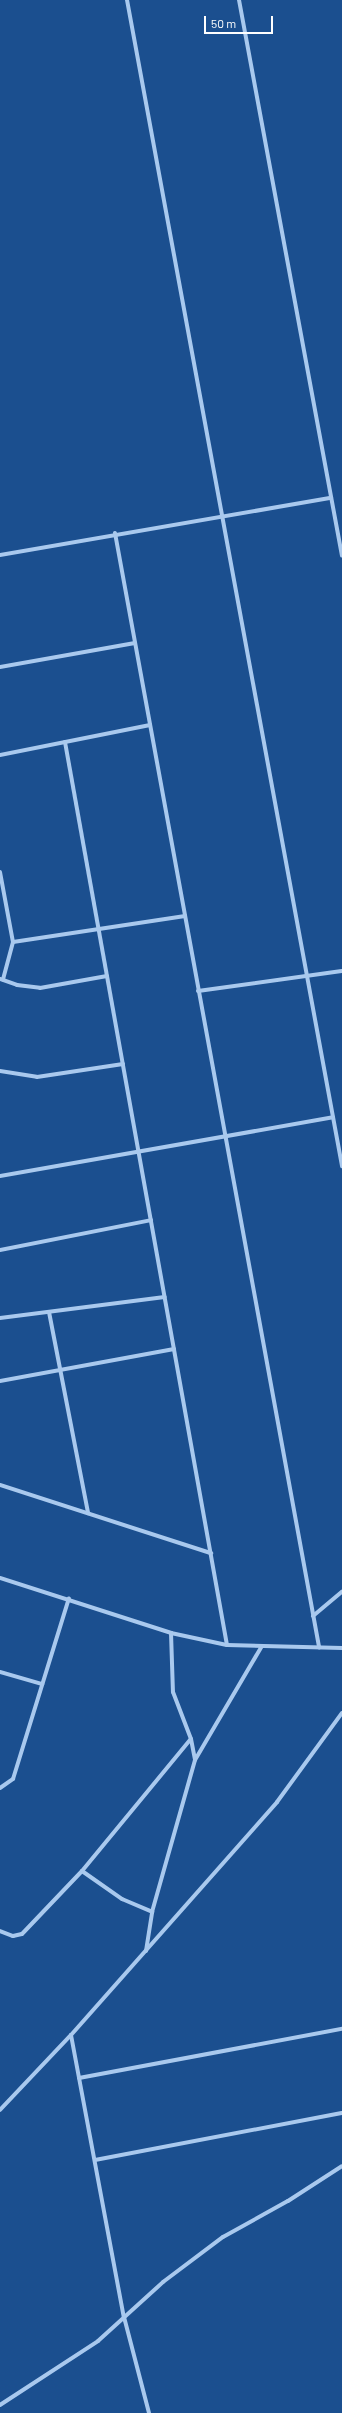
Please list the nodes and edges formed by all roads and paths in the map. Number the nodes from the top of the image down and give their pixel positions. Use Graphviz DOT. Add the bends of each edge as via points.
graph roads {
  1 [pos="127,0"];
  2 [pos="238,0"];
  3 [pos="331,498"];
  4 [pos="222,516"];
  5 [pos="115,533"];
  6 [pos="0,555"];
  7 [pos="342,556"];
  8 [pos="135,643"];
  9 [pos="0,667"];
  10 [pos="150,725"];
  11 [pos="65,742"];
  12 [pos="0,755"];
  13 [pos="0,872"];
  14 [pos="0,899"];
  15 [pos="6,902"];
  16 [pos="185,916"];
  17 [pos="99,929"];
  18 [pos="13,942"];
  19 [pos="342,971"];
  20 [pos="107,976"];
  21 [pos="307,978"];
  22 [pos="1,979"];
  23 [pos="198,991"];
  24 [pos="123,1064"];
  25 [pos="0,1071"];
  26 [pos="333,1117"];
  27 [pos="225,1136"];
  28 [pos="139,1151"];
  29 [pos="342,1166"];
  30 [pos="0,1172"];
  31 [pos="7,1175"];
  32 [pos="0,1176"];
  33 [pos="151,1220"];
  34 [pos="0,1250"];
  35 [pos="165,1297"];
  36 [pos="49,1312"];
  37 [pos="0,1318"];
  38 [pos="174,1349"];
  39 [pos="60,1370"];
  40 [pos="0,1381"];
  41 [pos="0,1485"];
  42 [pos="88,1513"];
  43 [pos="211,1553"];
  44 [pos="0,1578"];
  45 [pos="342,1592"];
  46 [pos="69,1598"];
  47 [pos="313,1616"];
  48 [pos="171,1633"];
  49 [pos="227,1645"];
  50 [pos="262,1646"];
  51 [pos="318,1647"];
  52 [pos="342,1648"];
  53 [pos="0,1672"];
  54 [pos="42,1684"];
  55 [pos="342,1714"];
  56 [pos="191,1739"];
  57 [pos="195,1760"];
  58 [pos="0,1788"];
  59 [pos="82,1871"];
  60 [pos="152,1912"];
  61 [pos="0,1931"];
  62 [pos="146,1951"];
  63 [pos="342,2029"];
  64 [pos="71,2035"];
  65 [pos="79,2078"];
  66 [pos="0,2110"];
  67 [pos="342,2113"];
  68 [pos="95,2160"];
  69 [pos="342,2166"];
  70 [pos="124,2317"];
  71 [pos="0,2405"];
  72 [pos="149,2413"];
  1 -- 4 [label="street"];
  2 -- 3 [label="street"];
  3 -- 4 [label="street"];
  3 -- 7 [label="street"];
  4 -- 5 [label="street"];
  4 -- 21 [label="street"];
  5 -- 6 [label="street"];
  5 -- 8 [label="street"];
  8 -- 9 [label="street"];
  8 -- 10 [label="street"];
  10 -- 11 [label="street"];
  10 -- 16 [label="street"];
  11 -- 12 [label="street"];
  11 -- 17 [label="street"];
  13 -- 15 [label="street"];
  14 -- 15 [label="street"];
  15 -- 18 [label="street"];
  16 -- 17 [label="street"];
  16 -- 23 [label="street"];
  17 -- 18 [label="street"];
  17 -- 20 [label="street"];
  18 -- 22 [label="street"];
  19 -- 21 [label="street"];
  20 -- 22 [label="street" via="40,988"];
  20 -- 24 [label="street"];
  21 -- 23 [label="street"];
  21 -- 26 [label="street"];
  23 -- 27 [label="street"];
  24 -- 25 [label="street" via="37,1077"];
  24 -- 28 [label="street"];
  26 -- 27 [label="street"];
  26 -- 29 [label="street"];
  27 -- 28 [label="street"];
  27 -- 47 [label="street"];
  28 -- 31 [label="street"];
  28 -- 33 [label="street"];
  30 -- 31 [label="street"];
  31 -- 32 [label="street"];
  33 -- 34 [label="street"];
  33 -- 35 [label="street"];
  35 -- 36 [label="street"];
  35 -- 38 [label="street"];
  36 -- 37 [label="street"];
  36 -- 39 [label="street"];
  38 -- 39 [label="street"];
  38 -- 43 [label="street"];
  39 -- 40 [label="street"];
  39 -- 42 [label="street"];
  41 -- 42 [label="street"];
  42 -- 43 [label="street"];
  43 -- 49 [label="street"];
  44 -- 46 [label="street"];
  45 -- 47 [label="street"];
  46 -- 48 [label="street"];
  46 -- 54 [label="street"];
  47 -- 51 [label="street"];
  48 -- 49 [label="street"];
  48 -- 56 [label="street" via="173,1692"];
  49 -- 50 [label="street"];
  50 -- 51 [label="street"];
  50 -- 57 [label="street"];
  51 -- 52 [label="street"];
  53 -- 54 [label="street"];
  54 -- 58 [label="street" via="13,1779"];
  55 -- 62 [label="street" via="277,1802"];
  56 -- 57 [label="street"];
  56 -- 59 [label="street"];
  57 -- 60 [label="street"];
  59 -- 60 [label="street" via="122,1899"];
  59 -- 61 [label="street" via="22,1934 13,1936"];
  60 -- 62 [label="street"];
  62 -- 64 [label="street"];
  63 -- 65 [label="street"];
  64 -- 65 [label="street"];
  64 -- 66 [label="street"];
  65 -- 68 [label="street"];
  67 -- 68 [label="street"];
  68 -- 70 [label="street"];
  69 -- 70 [label="street" via="288,2201 223,2237 163,2282"];
  70 -- 71 [label="street" via="98,2341"];
  70 -- 72 [label="street"];
}
